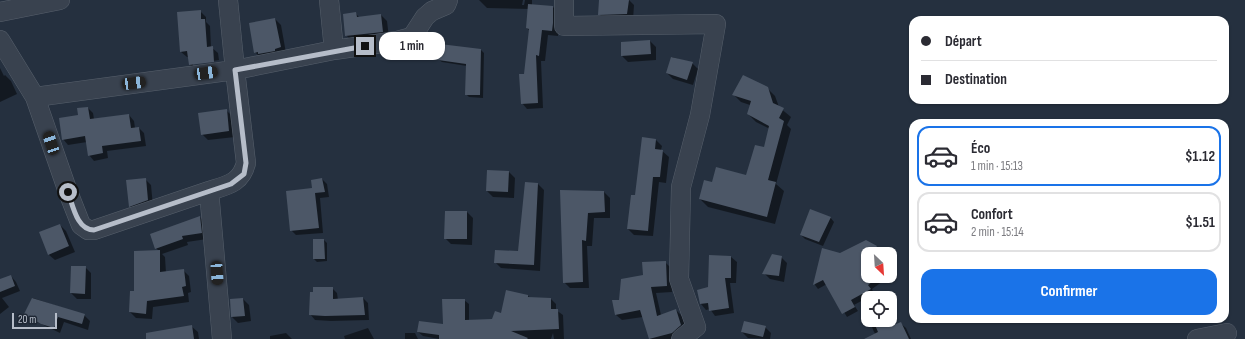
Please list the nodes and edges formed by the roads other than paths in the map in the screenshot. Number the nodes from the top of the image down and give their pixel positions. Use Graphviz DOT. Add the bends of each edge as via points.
graph roads {
  1 [pos="60,0"];
  2 [pos="228,0"];
  3 [pos="329,0"];
  4 [pos="448,0"];
  5 [pos="564,0"];
  6 [pos="0,12"];
  7 [pos="0,40"];
  8 [pos="334,50"];
  9 [pos="235,70"];
  10 [pos="35,97"];
  11 [pos="209,191"];
  12 [pos="1227,333"];
  13 [pos="222,339"];
  14 [pos="681,339"];
  15 [pos="1198,339"];
  1 -- 6 [label="street"];
  2 -- 9 [label="street"];
  3 -- 8 [label="street"];
  4 -- 8 [label="street" via="446,5 432,11 425,18 412,37 397,42"];
  5 -- 14 [label="street" via="564,26 716,24 700,114 681,187 679,279 696,327"];
  7 -- 10 [label="street"];
  8 -- 9 [label="street"];
  9 -- 10 [label="street"];
  9 -- 11 [label="street" via="246,163 244,174 231,184"];
  10 -- 11 [label="street" via="81,225 88,230"];
  11 -- 13 [label="street"];
  12 -- 15 [label="street"];
}
